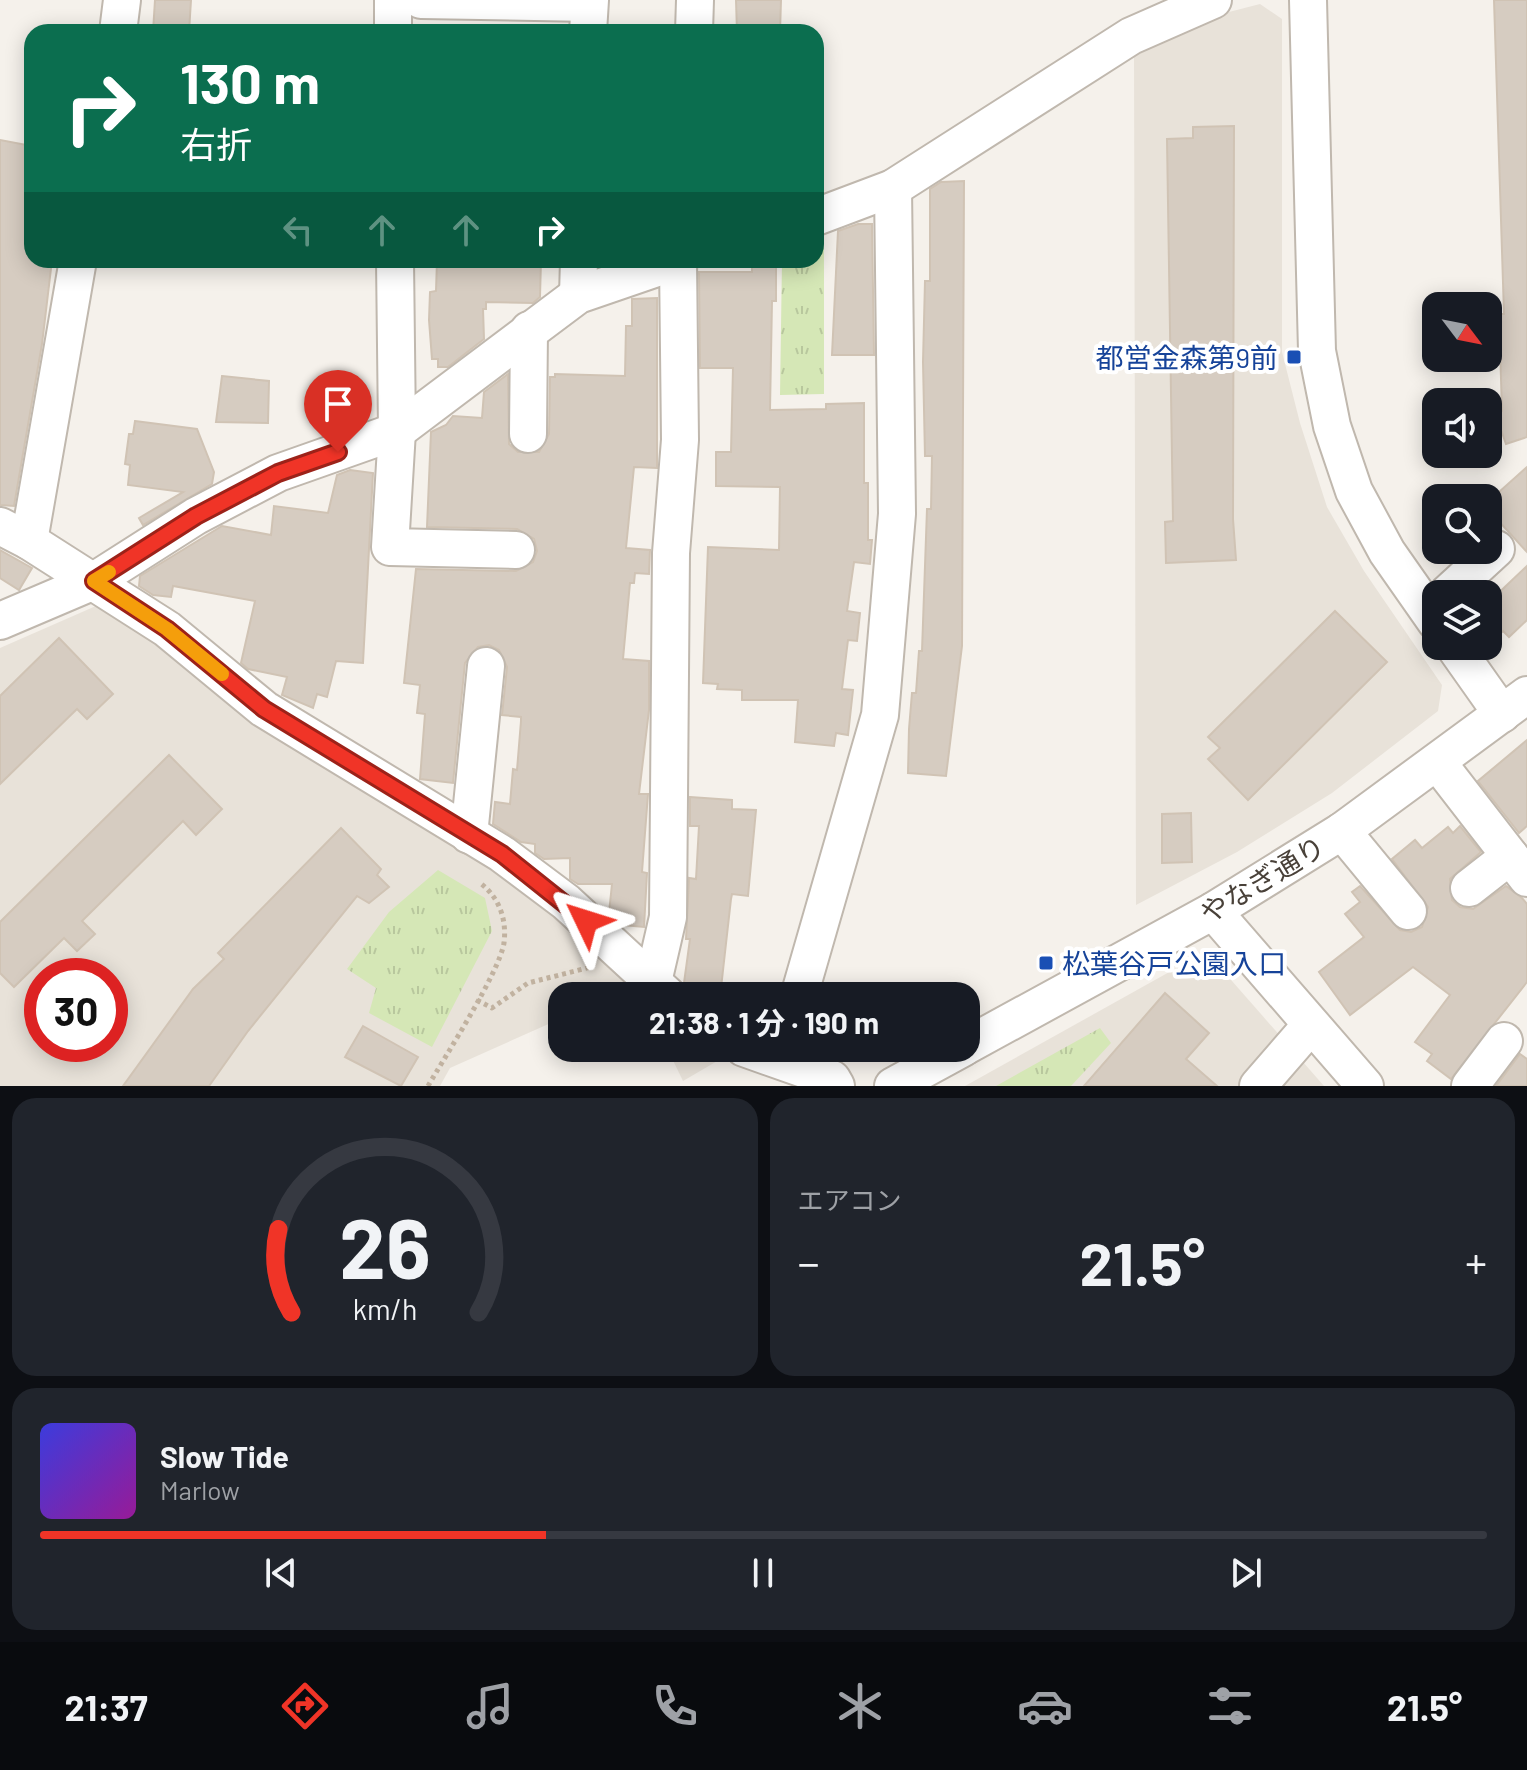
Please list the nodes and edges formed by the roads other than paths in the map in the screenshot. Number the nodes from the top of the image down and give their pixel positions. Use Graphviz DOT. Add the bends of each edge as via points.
graph roads {
  1 [pos="122,0"];
  2 [pos="393,0"];
  3 [pos="421,0"];
  4 [pos="695,0"];
  5 [pos="1213,0"];
  6 [pos="1308,0"];
  7 [pos="589,12"];
  8 [pos="119,24"];
  9 [pos="393,24"];
  10 [pos="694,24"];
  11 [pos="893,188"];
  12 [pos="824,214"];
  13 [pos="76,268"];
  14 [pos="395,268"];
  15 [pos="635,268"];
  16 [pos="679,268"];
  17 [pos="579,278"];
  18 [pos="529,330"];
  19 [pos="397,431"];
  20 [pos="528,434"];
  21 [pos="15,534"];
  22 [pos="516,550"];
  23 [pos="1481,564"];
  24 [pos="1465,580"];
  25 [pos="94,581"];
  26 [pos="1422,591"];
  27 [pos="0,621"];
  28 [pos="1469,660"];
  29 [pos="486,666"];
  30 [pos="1515,704"];
  31 [pos="1438,763"];
  32 [pos="1342,831"];
  33 [pos="469,835"];
  34 [pos="1518,867"];
  35 [pos="1469,888"];
  36 [pos="1213,911"];
  37 [pos="1408,911"];
  38 [pos="650,979"];
  39 [pos="803,982"];
  40 [pos="1311,1025"];
  41 [pos="980,1038"];
  42 [pos="1504,1041"];
  43 [pos="797,1062"];
  44 [pos="937,1062"];
  45 [pos="836,1086"];
  46 [pos="893,1086"];
  47 [pos="1258,1086"];
  48 [pos="1365,1086"];
  49 [pos="1470,1086"];
  1 -- 8 [label="street"];
  2 -- 9 [label="street"];
  3 -- 7 [label="street"];
  4 -- 10 [label="street"];
  5 -- 11 [label="street" via="1131,36"];
  6 -- 26 [label="street" via="1317,351 1354,491 1387,552"];
  11 -- 12 [label="street"];
  11 -- 39 [label="street" via="897,514 880,715"];
  13 -- 21 [label="street"];
  14 -- 19 [label="street"];
  15 -- 17 [label="street"];
  16 -- 38 [label="street" via="668,917"];
  17 -- 18 [label="street"];
  18 -- 19 [label="street"];
  18 -- 20 [label="street"];
  19 -- 22 [label="street" via="390,547"];
  19 -- 25 [label="street" via="278,473 196,516"];
  21 -- 25 [label="street"];
  23 -- 24 [label="street"];
  25 -- 27 [label="street"];
  25 -- 33 [label="street" via="167,629 264,709"];
  28 -- 30 [label="street"];
  29 -- 33 [label="street"];
  30 -- 31 [label="street, やなぎ通り"];
  31 -- 32 [label="street, やなぎ通り"];
  31 -- 34 [label="street"];
  32 -- 36 [label="street, やなぎ通り"];
  32 -- 37 [label="street"];
  33 -- 38 [label="street" via="566,902"];
  34 -- 35 [label="street"];
  36 -- 40 [label="street"];
  36 -- 41 [label="street, やなぎ通り"];
  40 -- 47 [label="street"];
  40 -- 48 [label="street"];
  42 -- 49 [label="street"];
  43 -- 45 [label="street"];
  44 -- 46 [label="street, やなぎ通り"];
}
